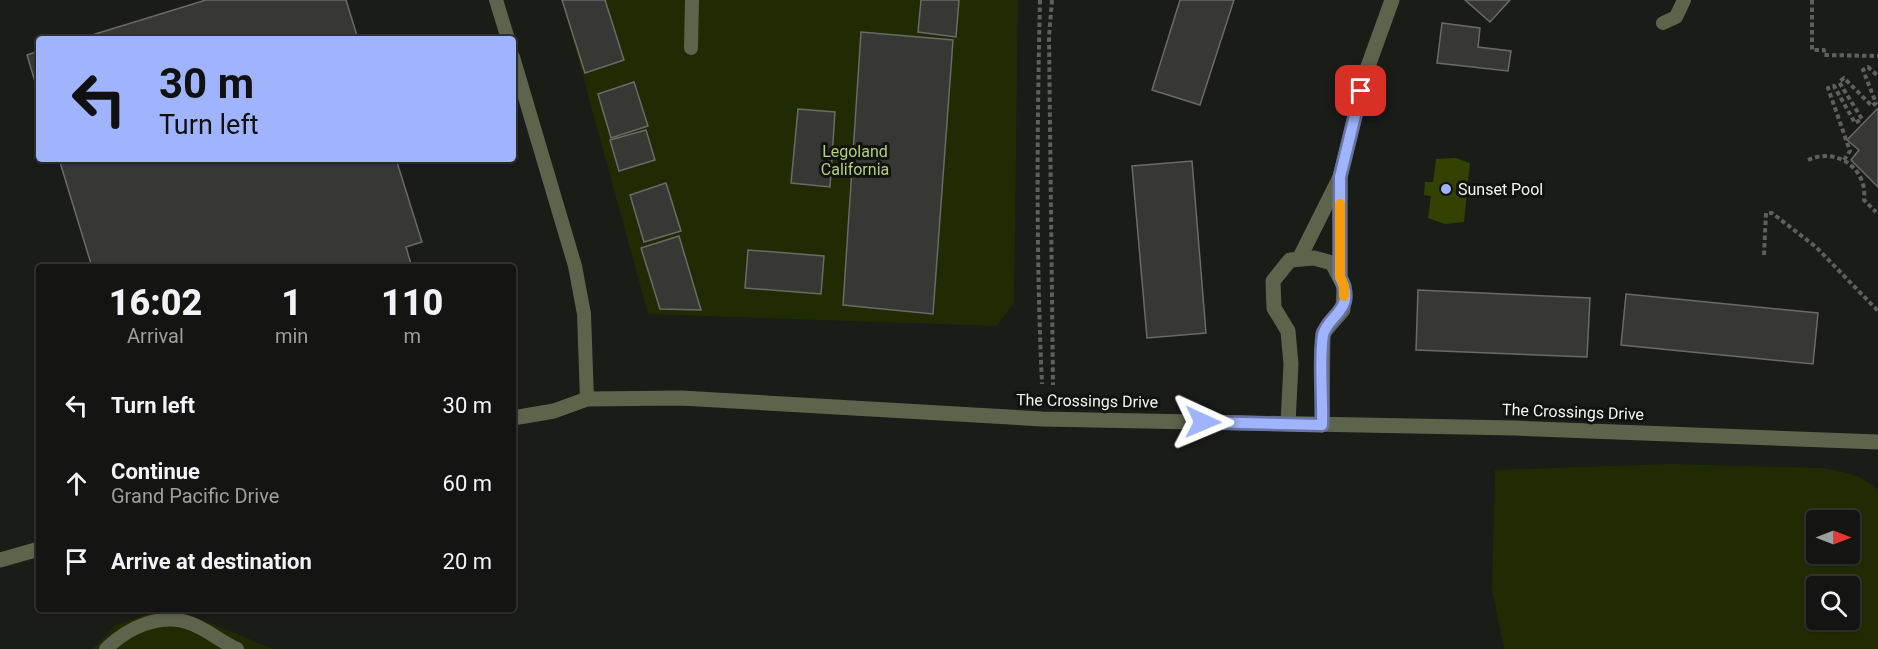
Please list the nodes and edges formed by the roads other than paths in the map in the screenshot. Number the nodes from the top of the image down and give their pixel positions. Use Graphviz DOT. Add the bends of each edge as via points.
graph roads {
  1 [pos="496,0"];
  2 [pos="692,0"];
  3 [pos="1392,0"];
  4 [pos="1684,0"];
  5 [pos="1663,23"];
  6 [pos="507,36"];
  7 [pos="692,48"];
  8 [pos="516,67"];
  9 [pos="1340,177"];
  10 [pos="1299,259"];
  11 [pos="1340,277"];
  12 [pos="587,399"];
  13 [pos="516,417"];
  14 [pos="1288,424"];
  15 [pos="1322,425"];
  16 [pos="1878,442"];
  17 [pos="36,550"];
  18 [pos="0,560"];
  19 [pos="106,649"];
  20 [pos="237,649"];
  1 -- 6 [label="lane"];
  2 -- 7 [label="lane"];
  3 -- 9 [label="street" via="1366,72"];
  4 -- 5 [label="lane" via="1676,16"];
  8 -- 12 [label="lane" via="574,266 584,314"];
  9 -- 10 [label="street"];
  9 -- 11 [label="street"];
  10 -- 11 [label="street" via="1332,263"];
  10 -- 14 [label="street" via="1290,260 1273,281 1274,308 1288,331"];
  11 -- 15 [label="street" via="1344,286 1343,310 1323,333"];
  12 -- 13 [label="street, The Crossings Drive" via="554,411"];
  12 -- 14 [label="street, The Crossings Drive" via="704,398 1032,418"];
  14 -- 15 [label="street, The Crossings Drive"];
  15 -- 16 [label="street, The Crossings Drive"];
  17 -- 18 [label="street"];
  19 -- 20 [label="lane" via="142,625 174,619 193,624"];
}
